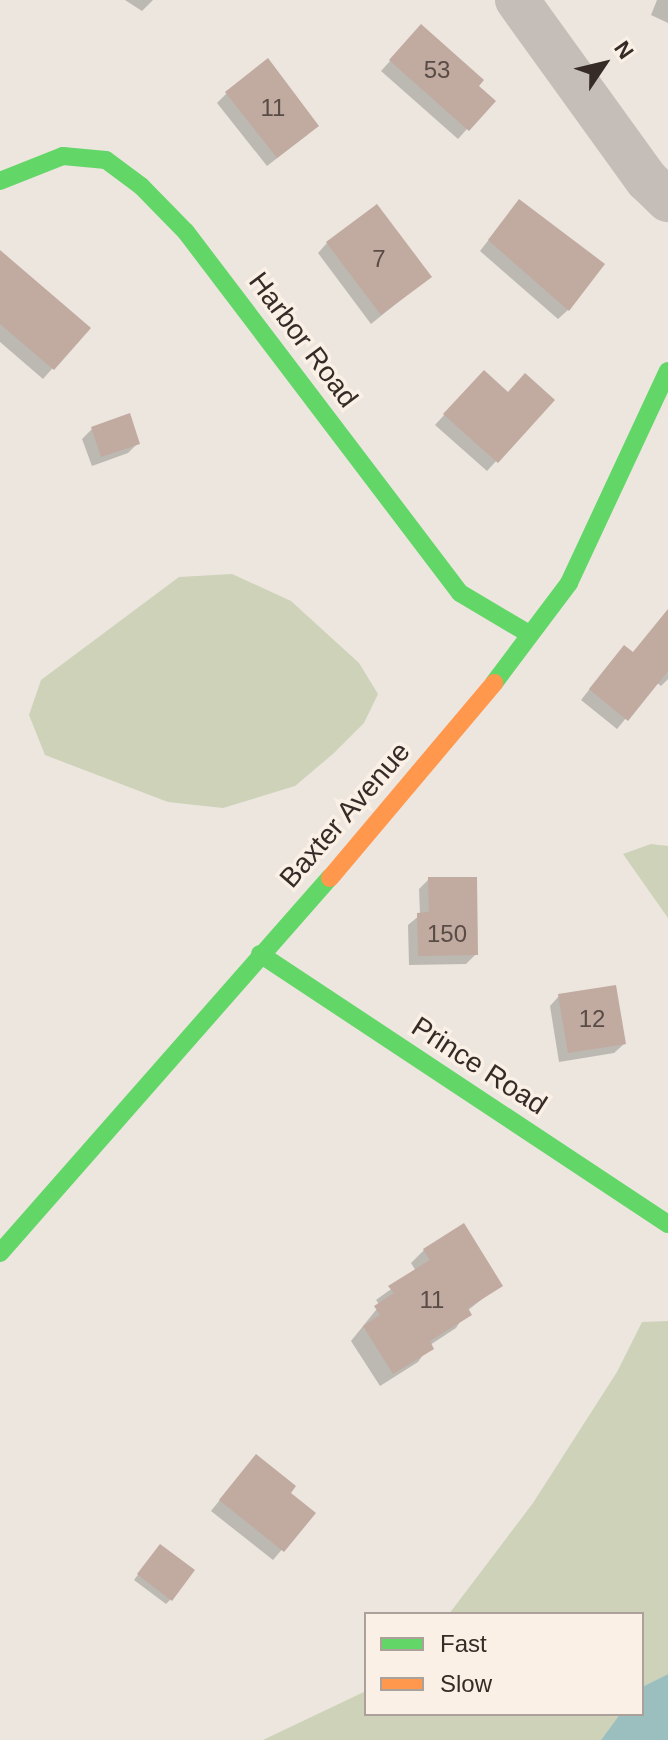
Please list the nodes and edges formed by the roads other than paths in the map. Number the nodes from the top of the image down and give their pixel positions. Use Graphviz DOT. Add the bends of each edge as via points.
graph roads {
  1 [pos="517,0"];
  2 [pos="0,181"];
  3 [pos="668,200"];
  4 [pos="668,371"];
  5 [pos="529,634"];
  6 [pos="260,954"];
  7 [pos="668,1224"];
  8 [pos="0,1253"];
  1 -- 3 [label="street" via="647,180"];
  2 -- 5 [label="street, Harbor Road" via="63,156 106,160 141,186 205,257 460,593"];
  4 -- 5 [label="street, Baxter Avenue" via="569,583"];
  5 -- 6 [label="street, Baxter Avenue" via="448,740"];
  6 -- 7 [label="street, Prince Road"];
  6 -- 8 [label="street, Baxter Avenue"];
}
